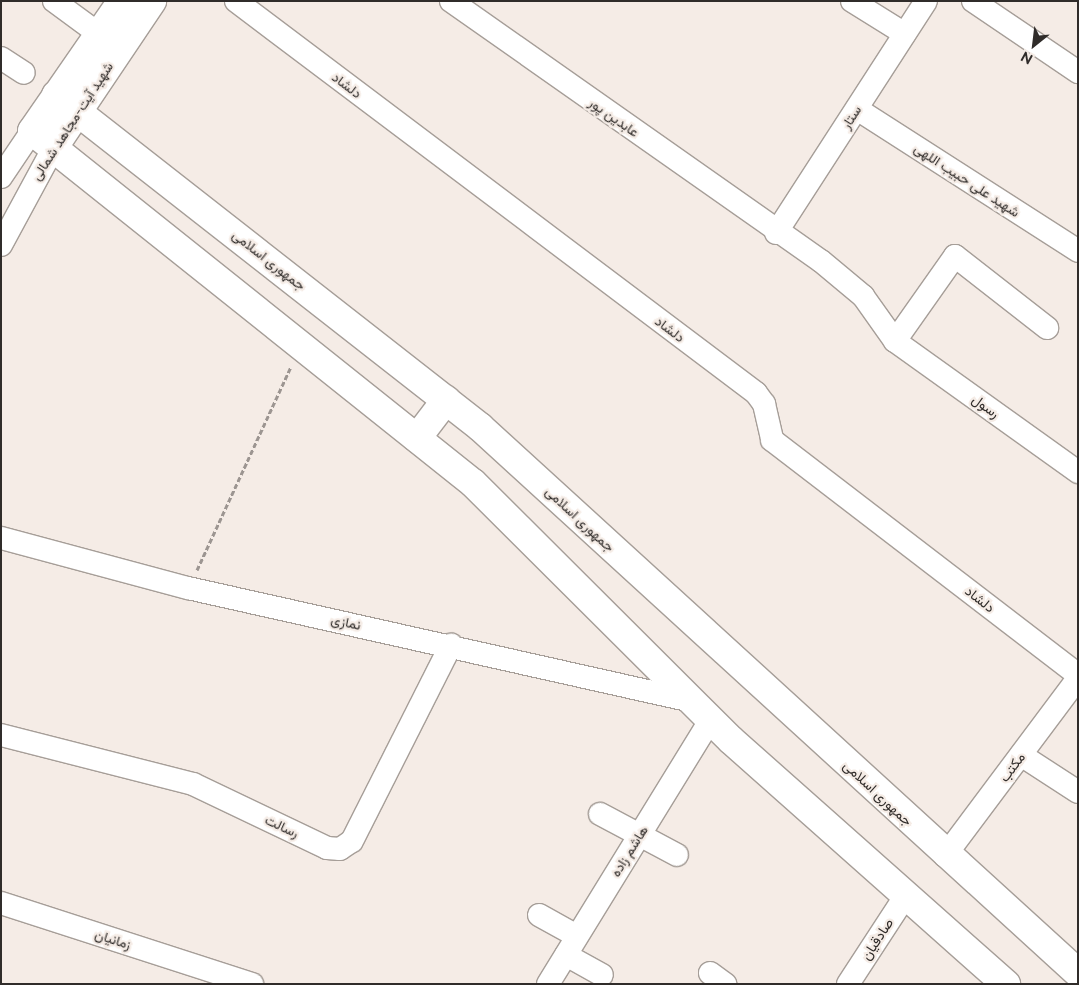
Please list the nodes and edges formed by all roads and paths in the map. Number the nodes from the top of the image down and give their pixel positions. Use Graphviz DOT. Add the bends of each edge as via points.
graph roads {
  1 [pos="54,1"];
  2 [pos="122,1"];
  3 [pos="152,1"];
  4 [pos="236,1"];
  5 [pos="451,1"];
  6 [pos="852,1"];
  7 [pos="926,1"];
  8 [pos="973,1"];
  9 [pos="99,34"];
  10 [pos="905,34"];
  11 [pos="1,58"];
  12 [pos="1078,72"];
  13 [pos="24,73"];
  14 [pos="67,102"];
  15 [pos="857,108"];
  16 [pos="32,131"];
  17 [pos="54,146"];
  18 [pos="1,177"];
  19 [pos="776,233"];
  20 [pos="1,245"];
  21 [pos="1078,251"];
  22 [pos="1047,328"];
  23 [pos="895,340"];
  24 [pos="302,345"];
  25 [pos="446,400"];
  26 [pos="417,438"];
  27 [pos="1078,472"];
  28 [pos="1,538"];
  29 [pos="188,588"];
  30 [pos="451,645"];
  31 [pos="1078,676"];
  32 [pos="701,710"];
  33 [pos="1,735"];
  34 [pos="1021,755"];
  35 [pos="1078,792"];
  36 [pos="600,814"];
  37 [pos="640,834"];
  38 [pos="677,854"];
  39 [pos="945,856"];
  40 [pos="906,895"];
  41 [pos="1,903"];
  42 [pos="539,915"];
  43 [pos="571,945"];
  44 [pos="1078,973"];
  45 [pos="602,975"];
  46 [pos="252,984"];
  47 [pos="548,984"];
  48 [pos="848,984"];
  49 [pos="1006,984"];
  1 -- 9 [label="street"];
  2 -- 9 [label="main road, شهید آیت-مجاهد شمالی"];
  3 -- 14 [label="main road, شهید آیت-مجاهد شمالی"];
  4 -- 31 [label="street, دلشاد" via="756,393 764,404 772,440"];
  5 -- 19 [label="street, عابدین پور"];
  6 -- 10 [label="street"];
  7 -- 10 [label="street, ستار"];
  8 -- 12 [label="street"];
  9 -- 14 [label="main road, شهید آیت-مجاهد شمالی"];
  10 -- 15 [label="street, ستار"];
  11 -- 13 [label="street"];
  14 -- 16 [label="main road, شهید آیت-مجاهد شمالی"];
  14 -- 17 [label="main road, شهید آیت-مجاهد شمالی"];
  14 -- 25 [label="main road, جمهوری اسلامی"];
  15 -- 19 [label="street, ستار"];
  15 -- 21 [label="street, شهید علی حبیب اللهی"];
  16 -- 17 [label="main road"];
  16 -- 18 [label="street, شهید آیت-مجاهد شمالی"];
  17 -- 20 [label="street, شهید آیت-مجاهد شمالی"];
  17 -- 24 [label="main road"];
  19 -- 23 [label="street, عابدین پور" via="821,261 864,296"];
  22 -- 23 [label="street" via="955,256"];
  23 -- 27 [label="street, رسول"];
  24 -- 26 [label="main road"];
  24 -- 29 [label="path"];
  25 -- 26 [label="main road"];
  25 -- 39 [label="main road, جمهوری اسلامی"];
  26 -- 32 [label="main road" via="473,483"];
  28 -- 29 [label="street, نمازی"];
  29 -- 30 [label="street, نمازی"];
  30 -- 32 [label="street, نمازی"];
  30 -- 33 [label="street, رسالت" via="352,841 340,849 327,848 193,784"];
  31 -- 34 [label="street, مکتب"];
  32 -- 37 [label="street, هاشم زاده"];
  32 -- 40 [label="main road"];
  34 -- 35 [label="street"];
  34 -- 39 [label="street, مکتب"];
  36 -- 37 [label="street"];
  37 -- 38 [label="street"];
  37 -- 43 [label="street, هاشم زاده"];
  39 -- 44 [label="main road, جمهوری اسلامی"];
  40 -- 48 [label="street, صادقیان"];
  40 -- 49 [label="main road"];
  41 -- 46 [label="street, زمانیان"];
  42 -- 43 [label="street"];
  43 -- 45 [label="street"];
  43 -- 47 [label="street, هاشم زاده"];
}
